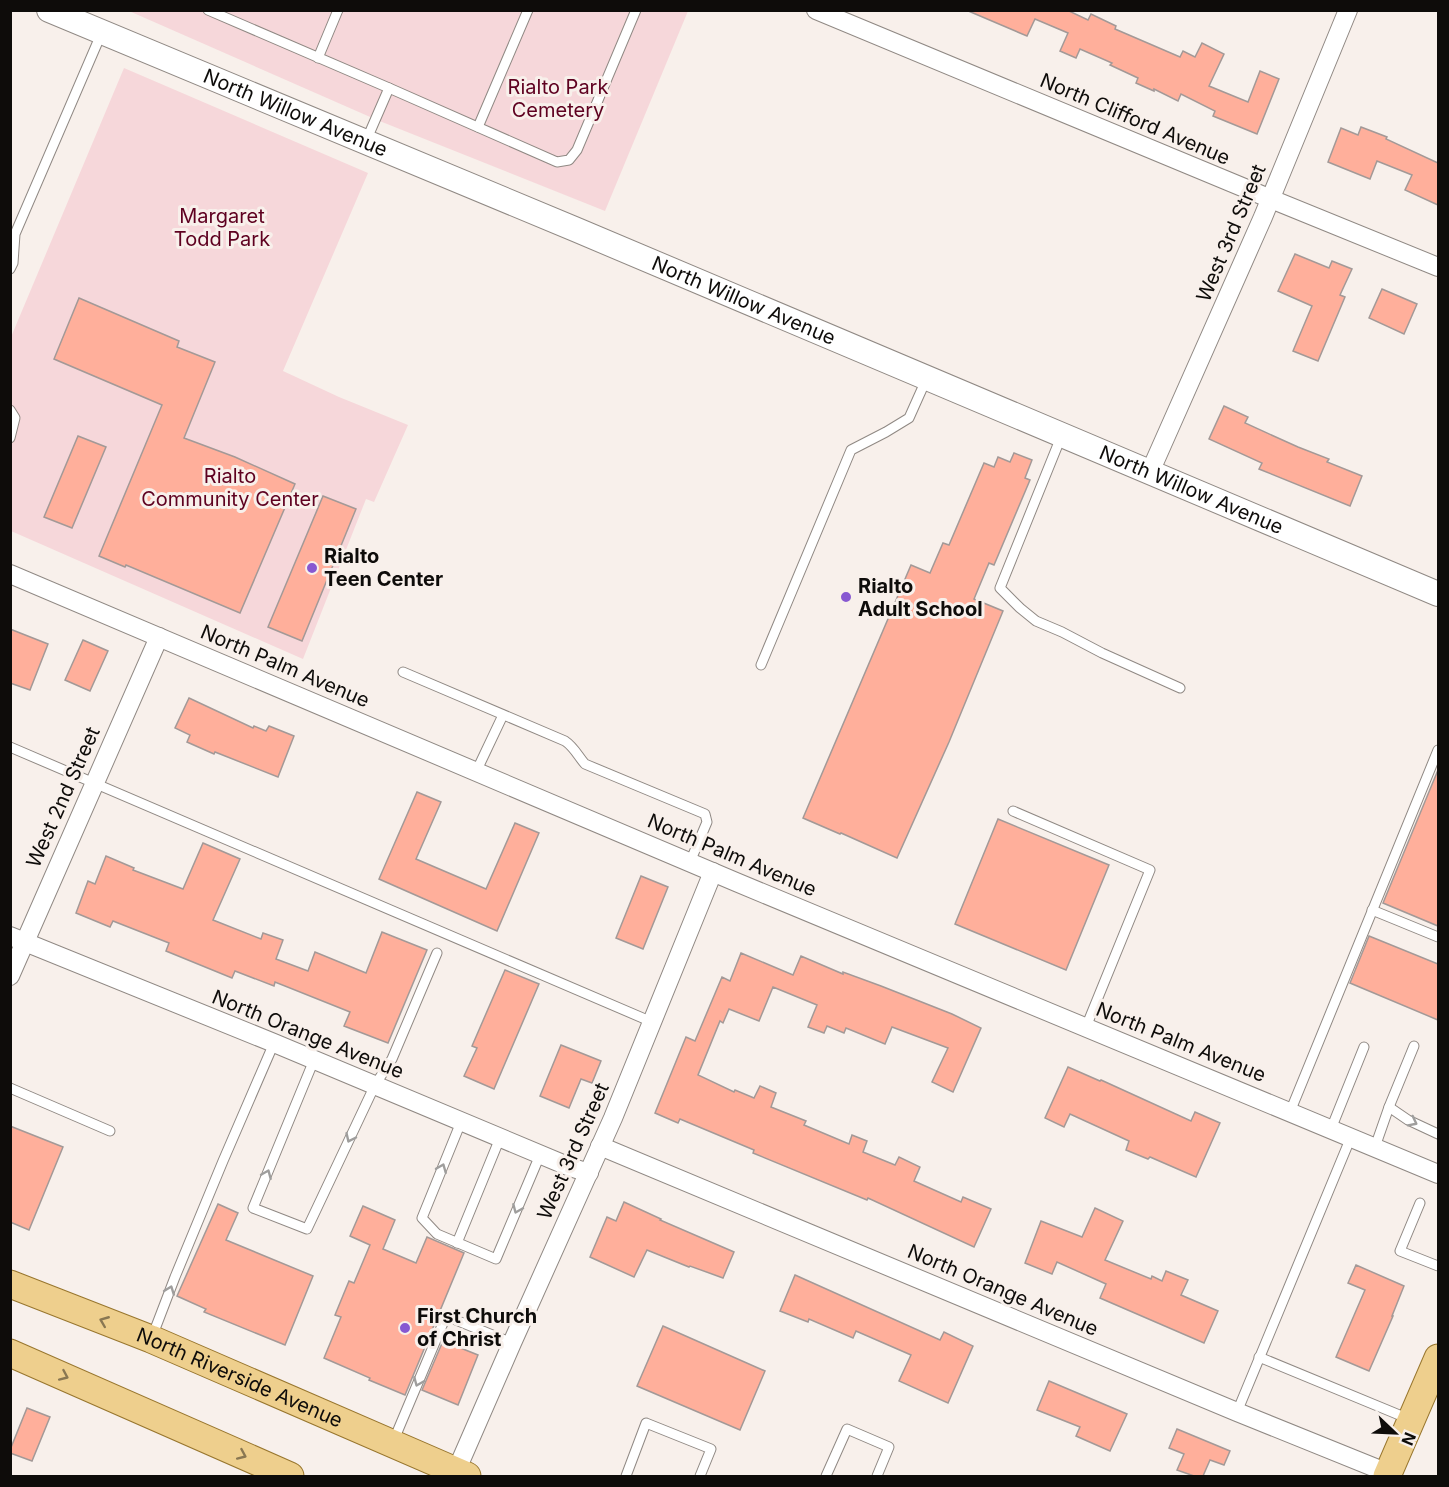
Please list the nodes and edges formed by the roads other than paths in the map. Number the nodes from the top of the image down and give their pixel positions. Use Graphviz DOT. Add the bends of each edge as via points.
graph roads {
  1 [pos="49,10"];
  2 [pos="207,10"];
  3 [pos="338,10"];
  4 [pos="528,10"];
  5 [pos="636,10"];
  6 [pos="816,10"];
  7 [pos="1348,10"];
  8 [pos="102,32"];
  9 [pos="318,58"];
  10 [pos="389,88"];
  11 [pos="478,127"];
  12 [pos="365,142"];
  13 [pos="1271,199"];
  14 [pos="1438,267"];
  15 [pos="10,269"];
  16 [pos="927,378"];
  17 [pos="10,410"];
  18 [pos="1062,435"];
  19 [pos="10,438"];
  20 [pos="1150,472"];
  21 [pos="10,574"];
  22 [pos="1438,594"];
  23 [pos="159,637"];
  24 [pos="761,665"];
  25 [pos="403,672"];
  26 [pos="1180,687"];
  27 [pos="503,715"];
  28 [pos="10,747"];
  29 [pos="1438,750"];
  30 [pos="476,772"];
  31 [pos="94,783"];
  32 [pos="1013,811"];
  33 [pos="690,862"];
  34 [pos="713,872"];
  35 [pos="1372,910"];
  36 [pos="1438,937"];
  37 [pos="18,939"];
  38 [pos="437,953"];
  39 [pos="10,976"];
  40 [pos="652,1022"];
  41 [pos="1086,1027"];
  42 [pos="274,1043"];
  43 [pos="1414,1046"];
  44 [pos="1364,1047"];
  45 [pos="314,1060"];
  46 [pos="375,1086"];
  47 [pos="10,1088"];
  48 [pos="1389,1107"];
  49 [pos="1290,1112"];
  50 [pos="461,1122"];
  51 [pos="1331,1129"];
  52 [pos="110,1131"];
  53 [pos="1438,1134"];
  54 [pos="1351,1137"];
  55 [pos="500,1138"];
  56 [pos="600,1146"];
  57 [pos="1375,1147"];
  58 [pos="540,1155"];
  59 [pos="589,1173"];
  60 [pos="1438,1174"];
  61 [pos="1420,1203"];
  62 [pos="457,1243"];
  63 [pos="1438,1266"];
  64 [pos="10,1284"];
  65 [pos="151,1339"];
  66 [pos="512,1343"];
  67 [pos="10,1353"];
  68 [pos="1260,1357"];
  69 [pos="1438,1358"];
  70 [pos="1237,1412"];
  71 [pos="1411,1420"];
  72 [pos="392,1444"];
  73 [pos="459,1475"];
  74 [pos="1388,1475"];
  75 [pos="290,1476"];
  76 [pos="626,1476"];
  77 [pos="700,1476"];
  78 [pos="826,1476"];
  79 [pos="877,1476"];
  1 -- 8 [label="street, North Willow Avenue"];
  2 -- 9 [label="lane"];
  3 -- 9 [label="lane"];
  4 -- 11 [label="lane"];
  5 -- 11 [label="lane" via="578,150 569,160 557,162"];
  6 -- 13 [label="street, North Clifford Avenue"];
  7 -- 13 [label="street, West 3rd Street"];
  8 -- 12 [label="street, North Willow Avenue"];
  8 -- 15 [label="lane" via="15,234"];
  9 -- 10 [label="lane"];
  10 -- 11 [label="lane"];
  10 -- 12 [label="lane"];
  12 -- 16 [label="street, North Willow Avenue"];
  13 -- 14 [label="street, North Clifford Avenue"];
  13 -- 20 [label="street, West 3rd Street"];
  16 -- 18 [label="street, North Willow Avenue"];
  16 -- 24 [label="lane" via="909,418 851,450"];
  17 -- 19 [label="lane" via="15,418"];
  18 -- 20 [label="street, North Willow Avenue"];
  18 -- 26 [label="lane" via="1000,588 1036,621"];
  20 -- 22 [label="street, North Willow Avenue"];
  21 -- 23 [label="street, North Palm Avenue"];
  23 -- 30 [label="street, North Palm Avenue"];
  23 -- 31 [label="street, West 2nd Street"];
  25 -- 27 [label="lane"];
  27 -- 30 [label="lane"];
  27 -- 33 [label="lane" via="565,741 585,764 705,814 707,822"];
  28 -- 31 [label="lane"];
  29 -- 35 [label="lane"];
  30 -- 33 [label="street, North Palm Avenue"];
  31 -- 37 [label="street, West 2nd Street"];
  31 -- 40 [label="lane"];
  32 -- 41 [label="lane" via="1150,870"];
  33 -- 34 [label="street, North Palm Avenue"];
  34 -- 40 [label="street, West 3rd Street"];
  34 -- 41 [label="street, North Palm Avenue"];
  35 -- 36 [label="lane"];
  35 -- 49 [label="lane"];
  37 -- 39 [label="street, West 2nd Street"];
  37 -- 42 [label="street, North Orange Avenue"];
  38 -- 46 [label="lane" via="392,1059"];
  40 -- 56 [label="street, West 3rd Street"];
  41 -- 49 [label="street, North Palm Avenue"];
  42 -- 45 [label="street, North Orange Avenue"];
  65 -- 42 [label="lane, one-way"];
  43 -- 48 [label="lane"];
  44 -- 51 [label="lane"];
  45 -- 46 [label="street, North Orange Avenue"];
  46 -- 45 [label="lane, one-way" via="307,1228 253,1208"];
  46 -- 50 [label="street, North Orange Avenue"];
  47 -- 52 [label="lane"];
  48 -- 53 [label="lane, one-way"];
  48 -- 57 [label="lane"];
  49 -- 51 [label="street, North Palm Avenue"];
  50 -- 55 [label="street, North Orange Avenue"];
  62 -- 50 [label="lane, one-way" via="437,1234 422,1218"];
  51 -- 54 [label="street, North Palm Avenue"];
  54 -- 57 [label="street, North Palm Avenue"];
  54 -- 68 [label="lane"];
  55 -- 58 [label="street, North Orange Avenue"];
  55 -- 62 [label="lane"];
  56 -- 59 [label="street, West 3rd Street"];
  56 -- 70 [label="street, North Orange Avenue"];
  57 -- 60 [label="street, North Palm Avenue"];
  58 -- 59 [label="street, North Orange Avenue"];
  58 -- 62 [label="lane, one-way" via="496,1259"];
  59 -- 66 [label="street, West 3rd Street"];
  61 -- 63 [label="lane" via="1400,1251"];
  65 -- 64 [label="main road, North Riverside Avenue, one-way"];
  65 -- 72 [label="main road, North Riverside Avenue"];
  66 -- 72 [label="lane, one-way" via="446,1316"];
  66 -- 73 [label="street, West 3rd Street"];
  67 -- 75 [label="main road, one-way"];
  68 -- 70 [label="lane"];
  68 -- 71 [label="lane"];
  69 -- 71 [label="main road" via="1427,1396"];
  70 -- 74 [label="street, North Orange Avenue"];
  71 -- 74 [label="main road"];
  72 -- 73 [label="main road, North Riverside Avenue"];
  76 -- 77 [label="lane" via="646,1423 711,1449"];
  78 -- 79 [label="lane" via="847,1429 889,1447"];
}
